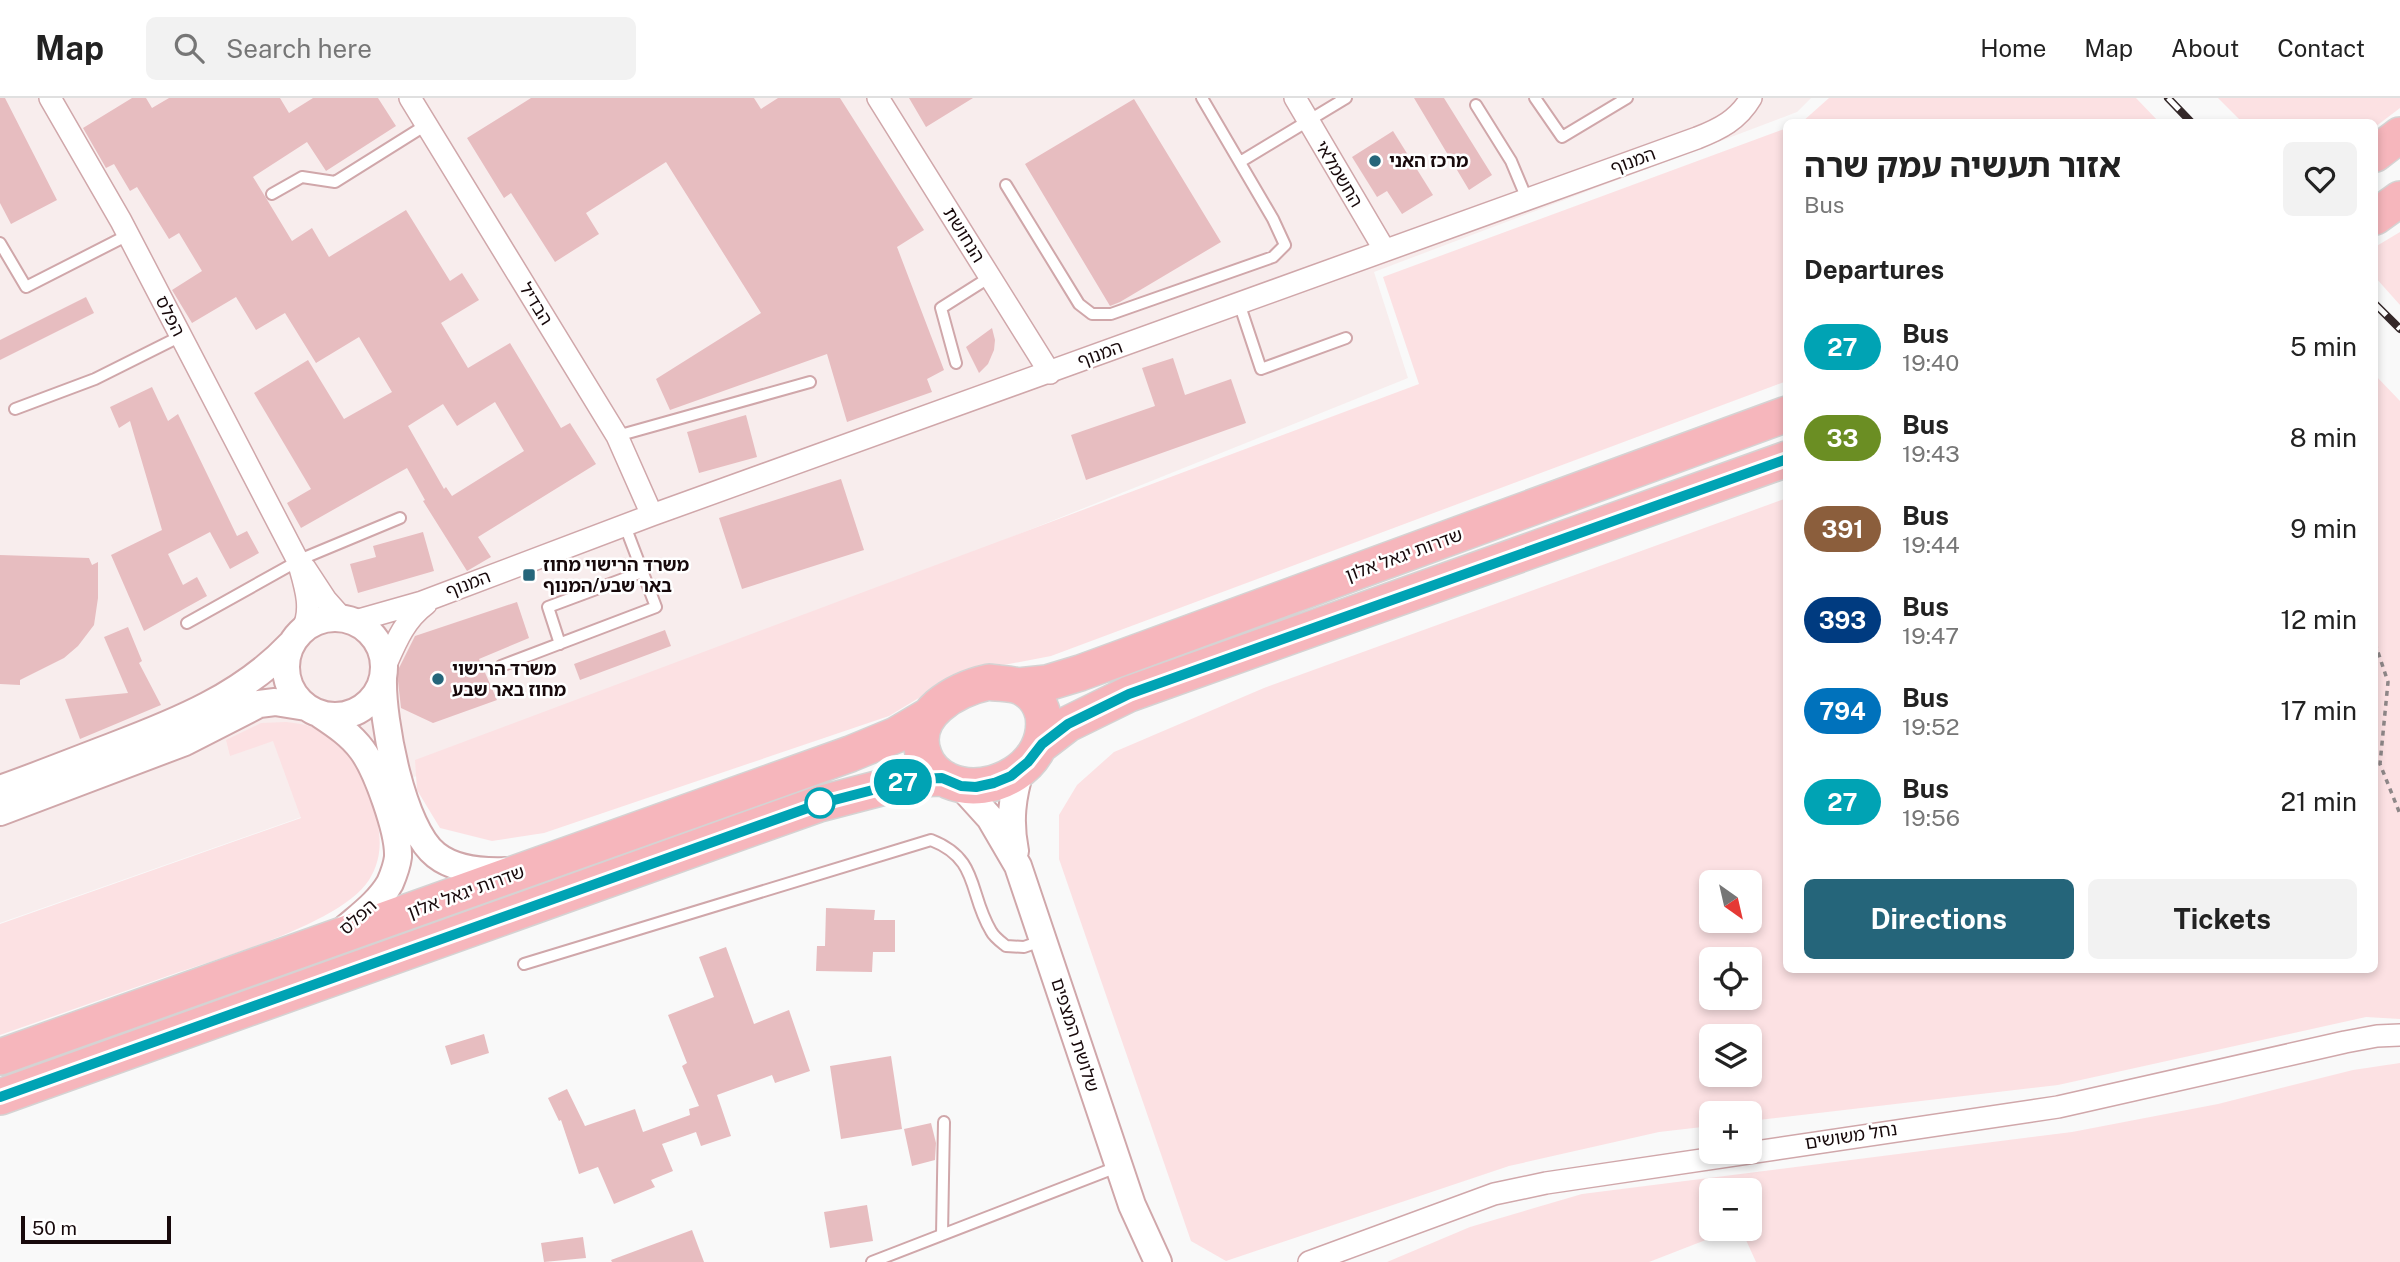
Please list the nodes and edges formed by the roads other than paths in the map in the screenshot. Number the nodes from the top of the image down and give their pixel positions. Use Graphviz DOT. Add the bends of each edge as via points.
graph roads {
  1 [pos="50,98"];
  2 [pos="410,98"];
  3 [pos="878,98"];
  4 [pos="1202,98"];
  5 [pos="1295,98"];
  6 [pos="1346,98"];
  7 [pos="1535,98"];
  8 [pos="1627,98"];
  9 [pos="1751,98"];
  10 [pos="1475,105"];
  11 [pos="1309,121"];
  12 [pos="426,125"];
  13 [pos="2400,135"];
  14 [pos="2378,152"];
  15 [pos="1240,162"];
  16 [pos="1006,185"];
  17 [pos="272,194"];
  18 [pos="1527,199"];
  19 [pos="2400,199"];
  20 [pos="2378,215"];
  21 [pos="128,235"];
  22 [pos="0,243"];
  23 [pos="1384,250"];
  24 [pos="990,277"];
  25 [pos="1239,303"];
  26 [pos="181,336"];
  27 [pos="1346,338"];
  28 [pos="956,363"];
  29 [pos="1050,373"];
  30 [pos="810,382"];
  31 [pos="15,409"];
  32 [pos="1783,415"];
  33 [pos="617,436"];
  34 [pos="1783,460"];
  35 [pos="652,515"];
  36 [pos="400,517"];
  37 [pos="625,526"];
  38 [pos="299,560"];
  39 [pos="642,572"];
  40 [pos="438,596"];
  41 [pos="348,620"];
  42 [pos="187,623"];
  43 [pos="297,637"];
  44 [pos="560,644"];
  45 [pos="501,666"];
  46 [pos="384,673"];
  47 [pos="1018,686"];
  48 [pos="313,711"];
  49 [pos="928,716"];
  50 [pos="1031,756"];
  51 [pos="951,782"];
  52 [pos="0,789"];
  53 [pos="0,812"];
  54 [pos="1018,866"];
  55 [pos="530,869"];
  56 [pos="334,939"];
  57 [pos="1044,940"];
  58 [pos="524,964"];
  59 [pos="2400,1035"];
  60 [pos="0,1057"];
  61 [pos="0,1097"];
  62 [pos="944,1122"];
  63 [pos="1119,1167"];
  64 [pos="1132,1205"];
  65 [pos="942,1235"];
  66 [pos="872,1262"];
  67 [pos="1140,1262"];
  68 [pos="1157,1262"];
  69 [pos="1308,1262"];
  1 -- 21 [label="street, הפלס"];
  2 -- 12 [label="street, הבדיל"];
  3 -- 24 [label="street, הנחושת"];
  4 -- 15 [label="lane"];
  5 -- 11 [label="street, החשמלאי"];
  6 -- 11 [label="lane"];
  7 -- 8 [label="lane" via="1562,137"];
  9 -- 18 [label="street, המנוף" via="1722,128"];
  10 -- 18 [label="lane" via="1511,161"];
  11 -- 15 [label="lane"];
  11 -- 23 [label="street, החשמלאי"];
  12 -- 17 [label="lane" via="335,182 302,177"];
  12 -- 33 [label="street, הבדיל"];
  13 -- 14 [label="highway"];
  15 -- 16 [label="lane" via="1285,245 1273,257 1111,314 1092,314 1080,304"];
  18 -- 23 [label="street, המנוף"];
  19 -- 20 [label="highway"];
  21 -- 22 [label="lane" via="26,287"];
  21 -- 26 [label="street, הפלס"];
  23 -- 25 [label="street, המנוף"];
  24 -- 28 [label="lane" via="941,308"];
  24 -- 29 [label="street, הנחושת"];
  25 -- 27 [label="lane" via="1261,369"];
  25 -- 29 [label="street, המנוף"];
  26 -- 31 [label="lane" via="95,379"];
  26 -- 38 [label="street, הפלס"];
  29 -- 35 [label="street, המנוף"];
  30 -- 33 [label="lane"];
  32 -- 47 [label="highway, שדרות יגאל אלון" via="1080,673"];
  33 -- 35 [label="street, הבדיל"];
  34 -- 50 [label="highway" via="1129,694 1068,724"];
  35 -- 37 [label="street, המנוף"];
  36 -- 38 [label="lane"];
  37 -- 39 [label="lane"];
  37 -- 40 [label="street, המנוף"];
  38 -- 41 [label="street, הפלס" via="326,600"];
  38 -- 42 [label="lane"];
  38 -- 43 [label="street, הפלס" via="307,621"];
  39 -- 44 [label="lane" via="548,607"];
  39 -- 44 [label="lane" via="656,607"];
  40 -- 41 [label="street, המנוף"];
  40 -- 46 [label="street, המנוף" via="416,611 404,627"];
  41 -- 43 [label="street" via="314,622"];
  41 -- 46 [label="street" via="374,636"];
  43 -- 48 [label="street" via="286,657 287,678 295,697"];
  43 -- 52 [label="street" via="271,664 206,707"];
  44 -- 45 [label="lane"];
  46 -- 48 [label="street" via="377,692 353,713 337,716"];
  46 -- 55 [label="street" via="391,749 423,841 435,855 468,869"];
  47 -- 49 [label="highway" via="989,682 970,686 945,699"];
  47 -- 50 [label="highway" via="1033,694 1042,710 1045,729"];
  48 -- 53 [label="street" via="275,702 259,704 185,742"];
  48 -- 56 [label="street, הפלס" via="352,739 375,772 398,858 391,881 377,902"];
  49 -- 51 [label="highway" via="920,746 928,765"];
  49 -- 55 [label="highway, שדרות יגאל אלון" via="850,754"];
  50 -- 51 [label="highway" via="994,783 976,787"];
  50 -- 54 [label="street, שלושת המצפים" via="1013,792 1011,816"];
  51 -- 54 [label="street, שלושת המצפים" via="989,818"];
  51 -- 61 [label="highway, שדרות יגאל אלון" via="915,779 819,804"];
  54 -- 57 [label="street, שלושת המצפים"];
  55 -- 56 [label="highway, שדרות יגאל אלון"];
  56 -- 60 [label="highway, שדרות יגאל אלון"];
  57 -- 58 [label="lane" via="1024,947 1006,946 991,932 966,865 949,847 931,840"];
  57 -- 63 [label="street, שלושת המצפים"];
  59 -- 69 [label="street, נחל משושים" via="2345,1042 2058,1107 1546,1183 1494,1194"];
  62 -- 65 [label="lane"];
  63 -- 64 [label="street, שלושת המצפים"];
  63 -- 65 [label="lane"];
  64 -- 67 [label="street, שלושת המצפים"];
  64 -- 68 [label="street, שלושת המצפים"];
  65 -- 66 [label="lane"];
}
